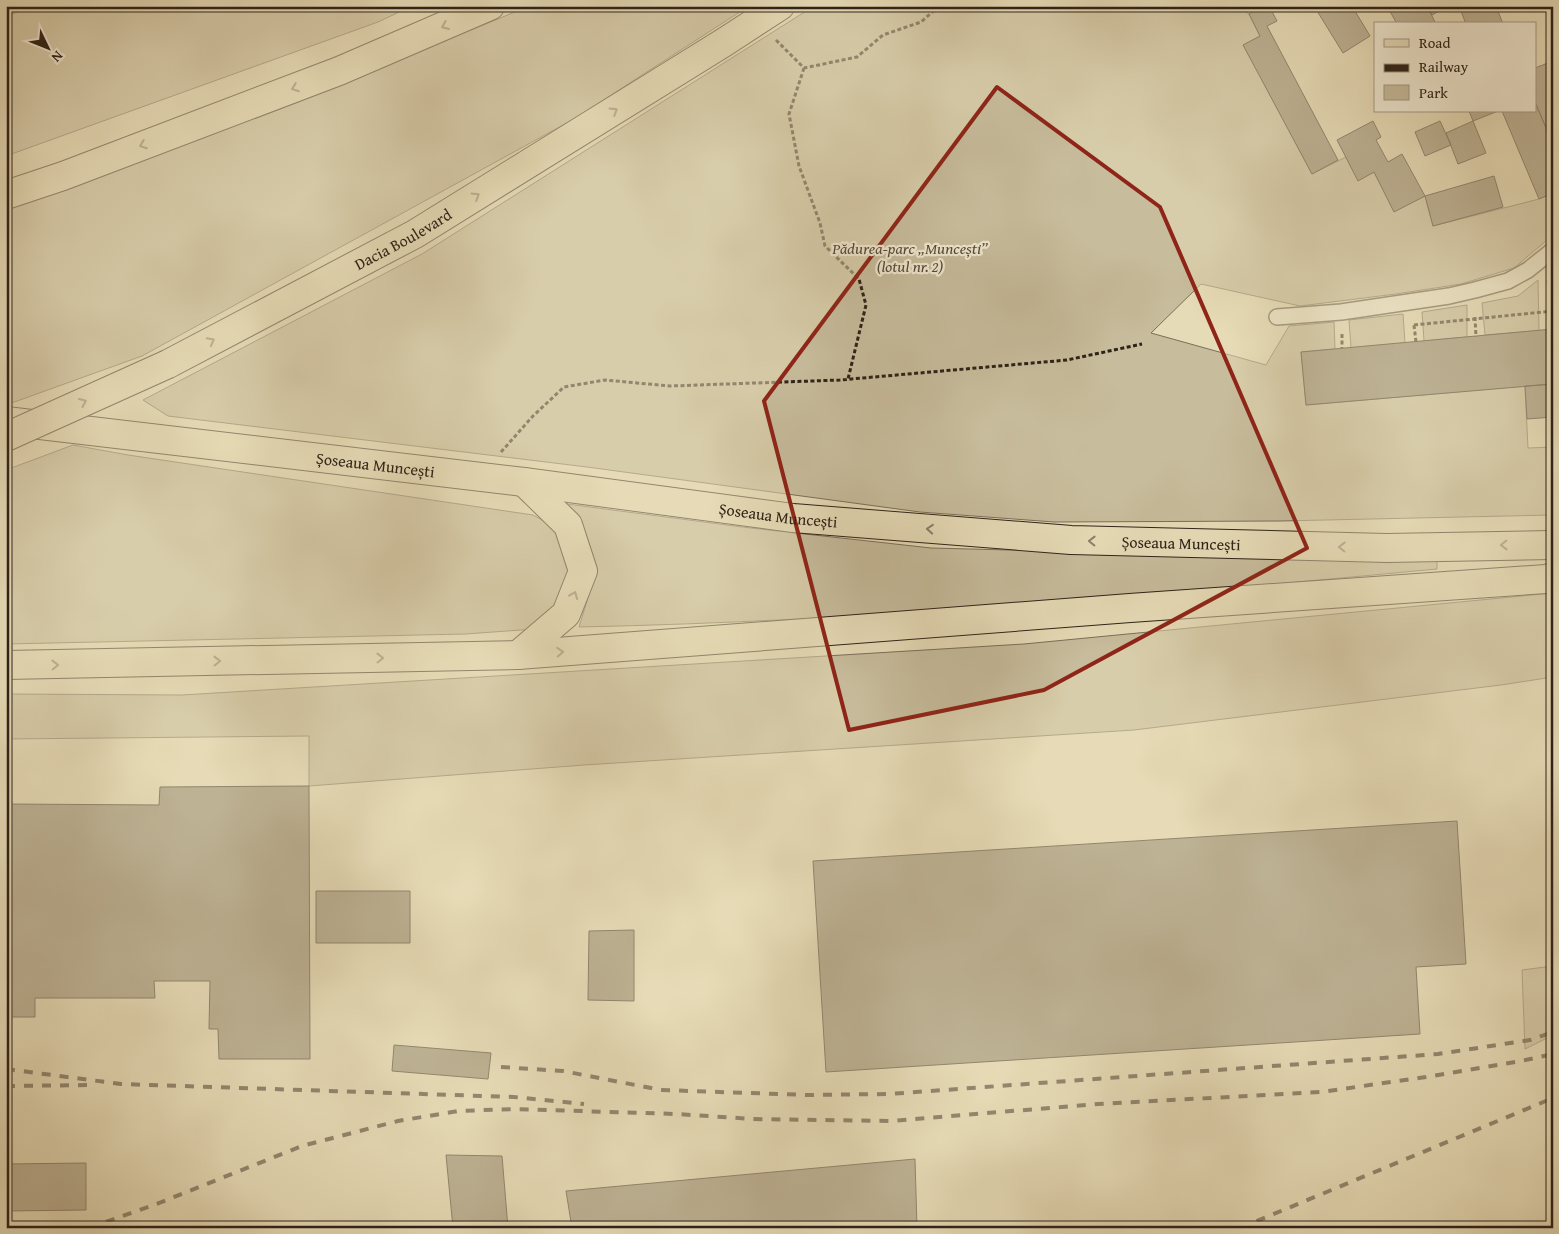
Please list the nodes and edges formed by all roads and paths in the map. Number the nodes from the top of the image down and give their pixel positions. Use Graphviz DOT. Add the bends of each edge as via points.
graph roads {
  1 [pos="490,6"];
  2 [pos="780,6"];
  3 [pos="940,6"];
  4 [pos="757,21"];
  5 [pos="804,68"];
  6 [pos="6,195"];
  7 [pos="1549,253"];
  8 [pos="1551,311"];
  9 [pos="1277,317"];
  10 [pos="1405,326"];
  11 [pos="1551,330"];
  12 [pos="1351,332"];
  13 [pos="1342,333"];
  14 [pos="1142,344"];
  15 [pos="848,379"];
  16 [pos="6,421"];
  17 [pos="6,437"];
  18 [pos="479,477"];
  19 [pos="524,482"];
  20 [pos="1553,545"];
  21 [pos="1553,577"];
  22 [pos="518,655"];
  23 [pos="6,666"];
  1 -- 6 [label="main road, one-way" via="339,71"];
  2 -- 4 [label="main road, Dacia Boulevard"];
  3 -- 5 [label="path" via="921,22 883,35 857,58"];
  4 -- 5 [label="path"];
  17 -- 4 [label="main road, Dacia Boulevard, one-way, bridge" via="168,364 415,234"];
  5 -- 15 [label="path" via="789,114 799,166 825,246 859,279 866,306"];
  7 -- 8 [label="path"];
  7 -- 9 [label="lane" via="1508,281 1449,296 1341,312"];
  8 -- 10 [label="path"];
  8 -- 11 [label="path"];
  12 -- 13 [label="path"];
  14 -- 15 [label="path" via="1066,360"];
  15 -- 18 [label="path" via="670,386 605,380 564,387 533,416"];
  16 -- 18 [label="main road, Șoseaua Muncești"];
  18 -- 19 [label="main road, Șoseaua Muncești"];
  20 -- 19 [label="main road, Șoseaua Muncești, one-way" via="1387,548 1071,540 793,518"];
  22 -- 19 [label="main road, one-way" via="566,614 583,571 568,525"];
  22 -- 21 [label="main road, one-way"];
  23 -- 22 [label="main road, one-way"];
}
